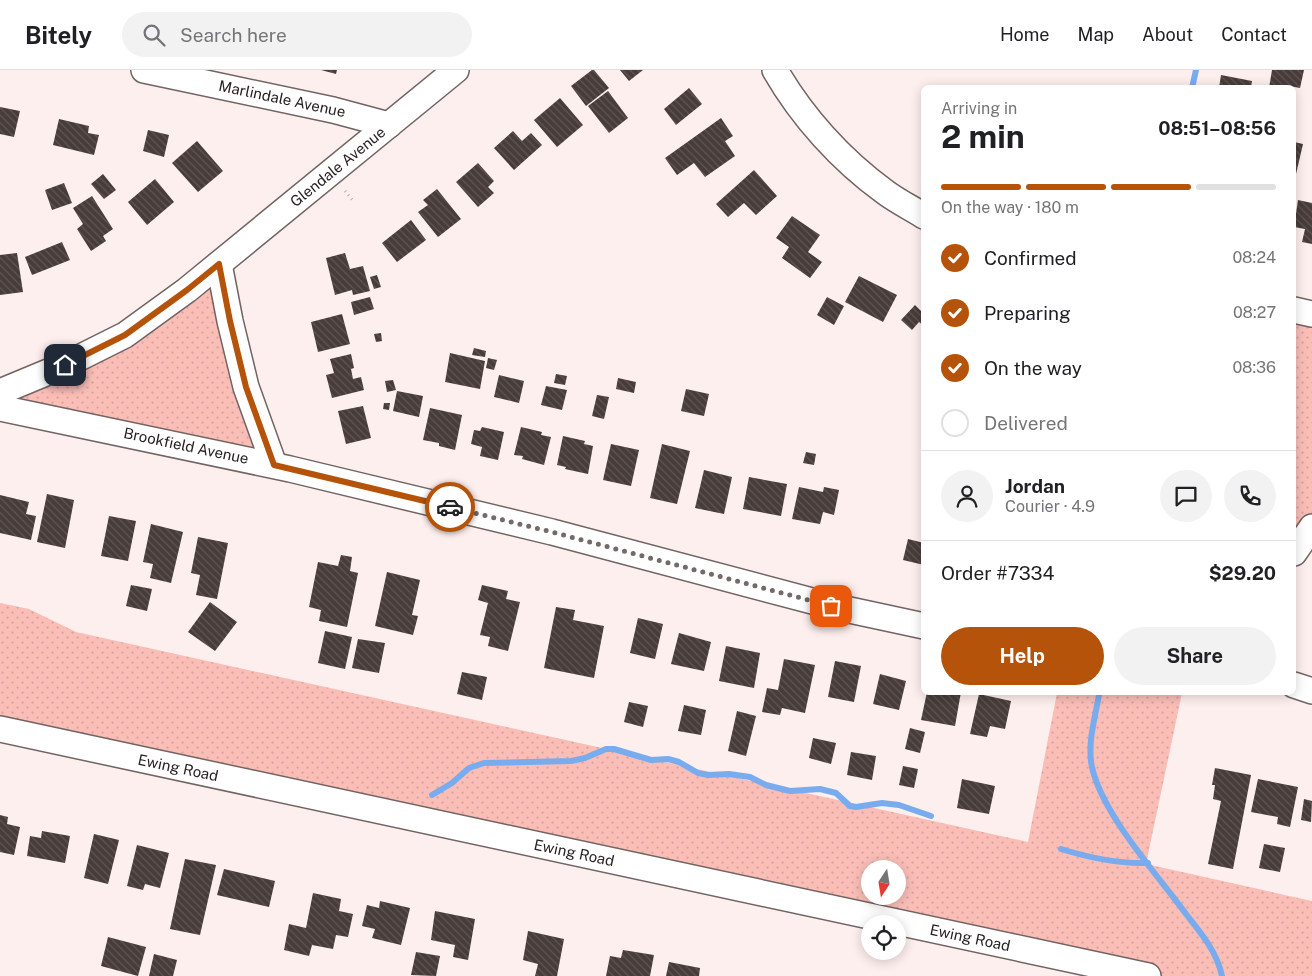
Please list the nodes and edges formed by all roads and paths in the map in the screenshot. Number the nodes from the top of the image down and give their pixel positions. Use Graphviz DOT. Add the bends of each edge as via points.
graph roads {
  1 [pos="144,70"];
  2 [pos="456,70"];
  3 [pos="775,70"];
  4 [pos="389,125"];
  5 [pos="921,214"];
  6 [pos="219,264"];
  7 [pos="1296,310"];
  8 [pos="1312,314"];
  9 [pos="0,392"];
  10 [pos="0,408"];
  11 [pos="274,465"];
  12 [pos="1312,527"];
  13 [pos="1296,550"];
  14 [pos="921,625"];
  15 [pos="1296,686"];
  16 [pos="1312,690"];
  17 [pos="0,730"];
  18 [pos="1148,976"];
  1 -- 4 [label="street, Marlindale Avenue"];
  2 -- 4 [label="street, Glendale Avenue"];
  3 -- 5 [label="street" via="814,126 835,149 885,192"];
  4 -- 6 [label="street, Glendale Avenue"];
  6 -- 9 [label="street, Glendale Avenue" via="125,335"];
  6 -- 11 [label="street" via="246,387"];
  7 -- 8 [label="street"];
  10 -- 11 [label="street, Brookfield Avenue"];
  11 -- 14 [label="street, Brookfield Avenue" via="552,532 831,606"];
  12 -- 13 [label="street"];
  15 -- 16 [label="street"];
  17 -- 18 [label="street, Ewing Road"];
}
